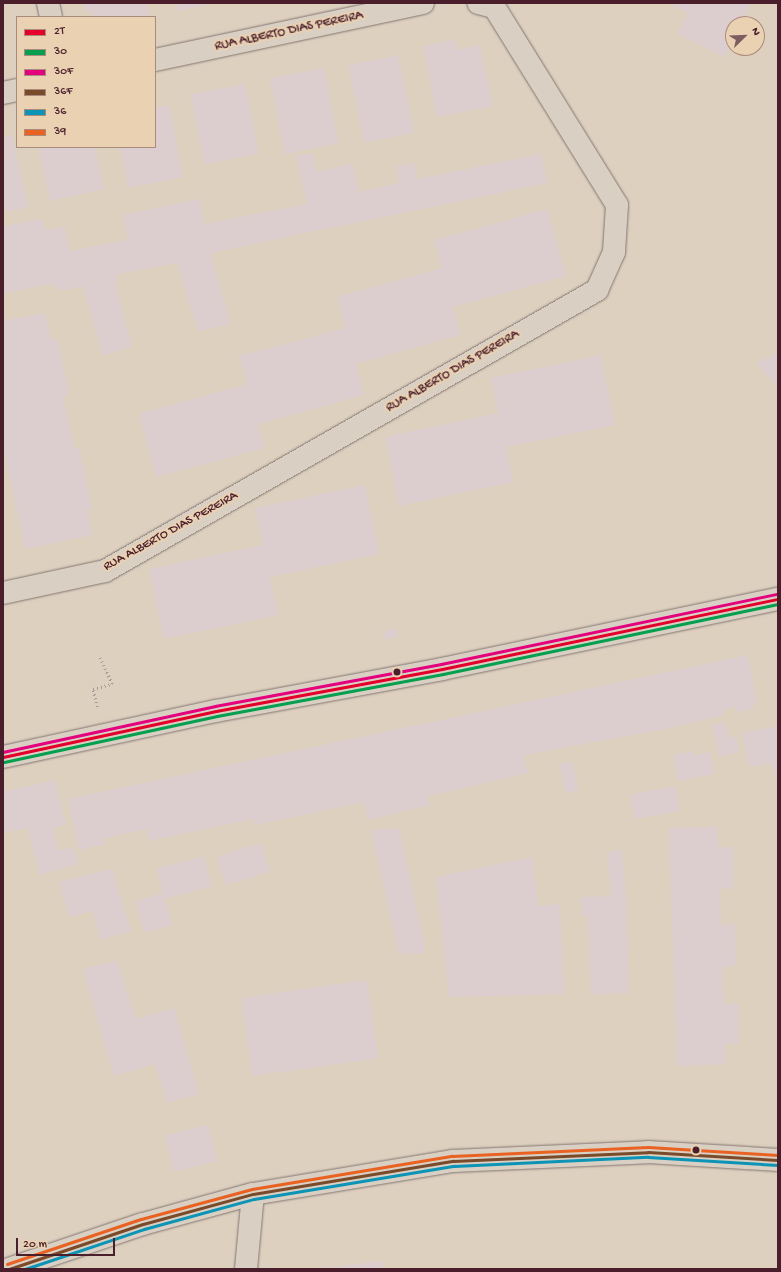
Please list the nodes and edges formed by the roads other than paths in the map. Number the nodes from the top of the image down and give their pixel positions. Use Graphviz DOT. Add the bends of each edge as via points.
graph roads {
  1 [pos="48,3"];
  2 [pos="424,3"];
  3 [pos="490,4"];
  4 [pos="51,16"];
  5 [pos="156,60"];
  6 [pos="16,90"];
  7 [pos="3,93"];
  8 [pos="3,593"];
  9 [pos="778,599"];
  10 [pos="3,757"];
  11 [pos="778,1160"];
  12 [pos="253,1194"];
  13 [pos="9,1269"];
  14 [pos="246,1269"];
  1 -- 4 [label="street"];
  2 -- 5 [label="street, RUA ALBERTO DIAS PEREIRA"];
  3 -- 8 [label="street, RUA ALBERTO DIAS PEREIRA" via="618,205 614,252 597,290 105,571"];
  6 -- 7 [label="street"];
  9 -- 10 [label="street" via="442,669 216,711"];
  11 -- 12 [label="street" via="648,1152 453,1161"];
  12 -- 13 [label="street" via="143,1224"];
  12 -- 14 [label="street"];
}
